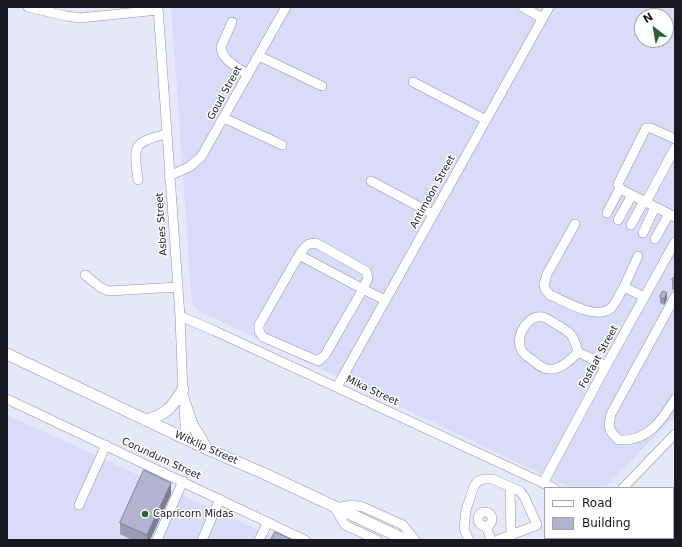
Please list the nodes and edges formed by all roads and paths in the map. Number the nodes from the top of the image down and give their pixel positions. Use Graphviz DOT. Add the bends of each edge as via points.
graph roads {
  1 [pos="28,7"];
  2 [pos="286,7"];
  3 [pos="523,7"];
  4 [pos="549,7"];
  5 [pos="158,8"];
  6 [pos="542,18"];
  7 [pos="232,22"];
  8 [pos="259,56"];
  9 [pos="248,75"];
  10 [pos="413,82"];
  11 [pos="322,86"];
  12 [pos="224,118"];
  13 [pos="486,120"];
  14 [pos="166,134"];
  15 [pos="675,139"];
  16 [pos="282,145"];
  17 [pos="675,148"];
  18 [pos="672,163"];
  19 [pos="169,176"];
  20 [pos="138,180"];
  21 [pos="371,181"];
  22 [pos="620,188"];
  23 [pos="632,195"];
  24 [pos="645,202"];
  25 [pos="655,207"];
  26 [pos="433,214"];
  27 [pos="606,214"];
  28 [pos="672,215"];
  29 [pos="618,220"];
  30 [pos="575,224"];
  31 [pos="631,225"];
  32 [pos="642,233"];
  33 [pos="655,239"];
  34 [pos="675,242"];
  35 [pos="299,255"];
  36 [pos="638,256"];
  37 [pos="85,275"];
  38 [pos="624,286"];
  39 [pos="178,288"];
  40 [pos="363,289"];
  41 [pos="644,297"];
  42 [pos="675,297"];
  43 [pos="385,300"];
  44 [pos="180,316"];
  45 [pos="578,352"];
  46 [pos="7,354"];
  47 [pos="606,366"];
  48 [pos="337,387"];
  49 [pos="183,393"];
  50 [pos="7,399"];
  51 [pos="675,399"];
  52 [pos="146,420"];
  53 [pos="675,434"];
  54 [pos="186,439"];
  55 [pos="106,445"];
  56 [pos="207,449"];
  57 [pos="182,481"];
  58 [pos="543,483"];
  59 [pos="510,487"];
  60 [pos="552,487"];
  61 [pos="624,487"];
  62 [pos="220,499"];
  63 [pos="79,505"];
  64 [pos="335,507"];
  65 [pos="466,510"];
  66 [pos="268,522"];
  67 [pos="541,524"];
  68 [pos="511,535"];
  69 [pos="157,540"];
  70 [pos="202,540"];
  71 [pos="259,540"];
  72 [pos="305,540"];
  73 [pos="377,540"];
  74 [pos="406,540"];
  75 [pos="415,540"];
  76 [pos="469,540"];
  77 [pos="491,540"];
  78 [pos="498,540"];
  1 -- 5 [label="street" via="80,18"];
  2 -- 8 [label="street, Goud Street"];
  3 -- 6 [label="street"];
  4 -- 6 [label="street, Antimoon Street"];
  5 -- 14 [label="street, Asbes Street"];
  6 -- 13 [label="street, Antimoon Street"];
  7 -- 9 [label="street" via="221,50 229,61"];
  8 -- 9 [label="street, Goud Street"];
  8 -- 11 [label="street"];
  9 -- 12 [label="street, Goud Street"];
  10 -- 13 [label="street"];
  12 -- 16 [label="street"];
  12 -- 19 [label="street, Goud Street" via="201,157 189,167"];
  13 -- 26 [label="street, Antimoon Street"];
  14 -- 19 [label="street, Asbes Street"];
  14 -- 20 [label="street" via="146,140 137,147 135,152"];
  15 -- 22 [label="street" via="646,128 618,182"];
  17 -- 18 [label="street"];
  18 -- 24 [label="street"];
  19 -- 39 [label="street, Asbes Street"];
  21 -- 26 [label="street"];
  22 -- 23 [label="street"];
  22 -- 27 [label="street"];
  23 -- 24 [label="street"];
  23 -- 29 [label="street"];
  24 -- 25 [label="street"];
  24 -- 31 [label="street"];
  25 -- 28 [label="street"];
  25 -- 32 [label="street"];
  26 -- 43 [label="street, Antimoon Street"];
  28 -- 33 [label="street"];
  30 -- 38 [label="street" via="547,274 544,286 547,292 598,313 612,307"];
  34 -- 41 [label="street, Fosfaat Street"];
  35 -- 40 [label="street"];
  35 -- 40 [label="street" via="306,246 316,243 366,271 368,278"];
  35 -- 40 [label="street" via="259,325 263,337 314,360 321,360 326,356"];
  36 -- 38 [label="street"];
  37 -- 39 [label="street" via="100,288 108,291"];
  38 -- 41 [label="street"];
  39 -- 44 [label="street, Asbes Street"];
  40 -- 43 [label="street"];
  41 -- 47 [label="street, Fosfaat Street"];
  42 -- 51 [label="street" via="611,414 610,430 619,440 629,441 638,438 662,420"];
  43 -- 48 [label="street, Antimoon Street"];
  44 -- 48 [label="street, Mika Street"];
  44 -- 49 [label="street, Asbes Street"];
  45 -- 45 [label="street" via="566,364 556,368 544,368 524,355 519,340 530,320 544,317 571,333"];
  45 -- 47 [label="street"];
  46 -- 52 [label="main road, Witklip Street"];
  47 -- 58 [label="street, Fosfaat Street"];
  48 -- 58 [label="street, Mika Street"];
  49 -- 52 [label="main road" via="166,412"];
  49 -- 54 [label="street, Asbes Street"];
  49 -- 56 [label="main road" via="192,424"];
  50 -- 55 [label="street, Corundum Street"];
  52 -- 54 [label="main road, Witklip Street"];
  53 -- 61 [label="street"];
  54 -- 56 [label="main road, Witklip Street"];
  55 -- 57 [label="street, Corundum Street"];
  55 -- 63 [label="street"];
  56 -- 64 [label="main road, Witklip Street"];
  57 -- 62 [label="street, Corundum Street"];
  57 -- 69 [label="street"];
  58 -- 60 [label="street, Mika Street"];
  59 -- 65 [label="street" via="492,479 481,479 474,486"];
  59 -- 67 [label="street" via="523,494"];
  59 -- 68 [label="street"];
  62 -- 66 [label="street, Corundum Street"];
  62 -- 70 [label="street"];
  64 -- 73 [label="street" via="345,525"];
  64 -- 74 [label="main road, Witklip Street"];
  64 -- 75 [label="street" via="363,506 403,525"];
  65 -- 76 [label="street" via="464,529"];
  65 -- 77 [label="street" via="478,517 484,512 490,514 491,521 486,526"];
  66 -- 71 [label="street"];
  66 -- 72 [label="street, Corundum Street"];
  67 -- 68 [label="street"];
  68 -- 78 [label="street"];
}
